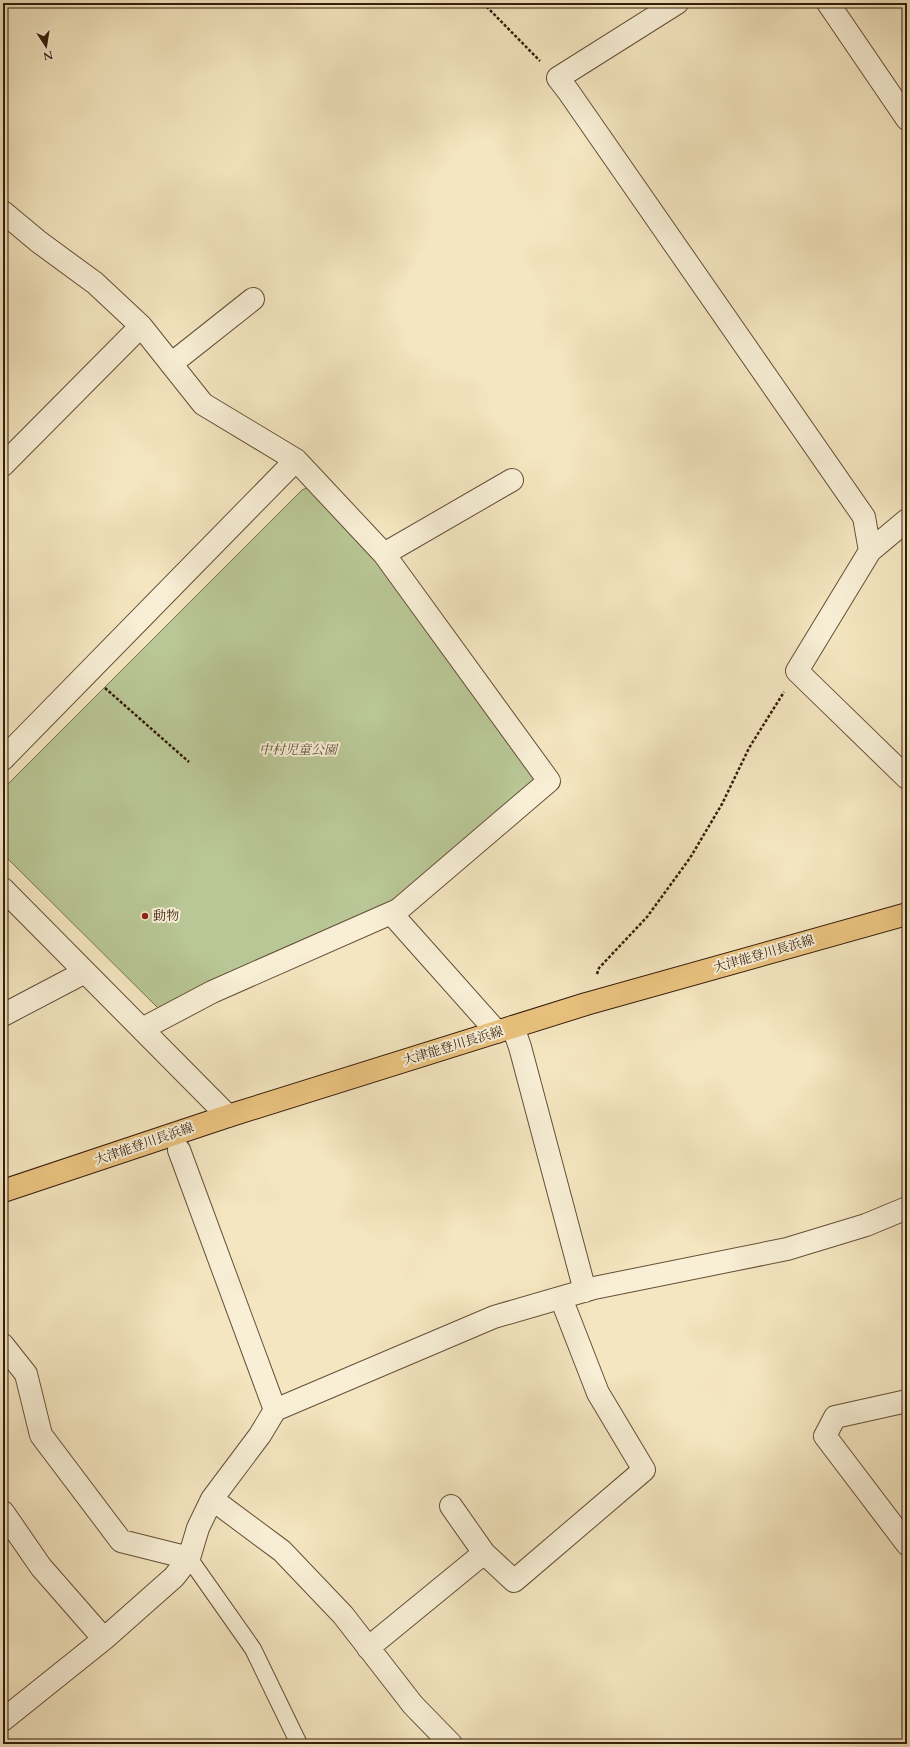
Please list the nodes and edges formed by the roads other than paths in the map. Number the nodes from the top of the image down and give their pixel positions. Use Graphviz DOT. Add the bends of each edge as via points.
graph roads {
  1 [pos="677,3"];
  2 [pos="828,3"];
  3 [pos="907,119"];
  4 [pos="3,212"];
  5 [pos="253,299"];
  6 [pos="141,326"];
  7 [pos="171,364"];
  8 [pos="296,460"];
  9 [pos="3,465"];
  10 [pos="512,480"];
  11 [pos="907,520"];
  12 [pos="870,551"];
  13 [pos="384,554"];
  14 [pos="3,759"];
  15 [pos="907,778"];
  16 [pos="3,890"];
  17 [pos="391,913"];
  18 [pos="907,914"];
  19 [pos="84,972"];
  20 [pos="3,1015"];
  21 [pos="142,1029"];
  22 [pos="505,1030"];
  23 [pos="228,1116"];
  24 [pos="179,1150"];
  25 [pos="3,1191"];
  26 [pos="907,1208"];
  27 [pos="585,1291"];
  28 [pos="561,1298"];
  29 [pos="3,1345"];
  30 [pos="907,1402"];
  31 [pos="275,1410"];
  32 [pos="212,1499"];
  33 [pos="451,1506"];
  34 [pos="3,1512"];
  35 [pos="907,1544"];
  36 [pos="484,1553"];
  37 [pos="188,1558"];
  38 [pos="104,1639"];
  39 [pos="368,1648"];
  40 [pos="3,1720"];
  41 [pos="300,1744"];
  42 [pos="451,1744"];
  1 -- 12 [label="street" via="558,78 864,517"];
  2 -- 3 [label="street"];
  4 -- 6 [label="street" via="95,283"];
  5 -- 7 [label="street"];
  6 -- 7 [label="street"];
  6 -- 9 [label="street"];
  7 -- 8 [label="street" via="203,404"];
  8 -- 13 [label="street"];
  8 -- 14 [label="street"];
  10 -- 13 [label="street"];
  11 -- 12 [label="street"];
  12 -- 15 [label="street" via="797,671"];
  13 -- 17 [label="street" via="549,781 398,910"];
  16 -- 19 [label="street"];
  17 -- 21 [label="street" via="212,992"];
  17 -- 22 [label="street"];
  18 -- 22 [label="main road, 大津能登川長浜線" via="586,1004"];
  19 -- 20 [label="street"];
  19 -- 21 [label="street"];
  21 -- 23 [label="street"];
  22 -- 23 [label="main road, 大津能登川長浜線"];
  22 -- 27 [label="street" via="520,1047"];
  23 -- 25 [label="main road, 大津能登川長浜線"];
  24 -- 31 [label="street"];
  26 -- 27 [label="street" via="787,1249"];
  27 -- 28 [label="street"];
  28 -- 31 [label="street" via="494,1317"];
  28 -- 36 [label="street" via="598,1393 644,1470 514,1581"];
  29 -- 37 [label="street" via="26,1374 41,1435 121,1541"];
  30 -- 35 [label="street" via="835,1417 825,1436"];
  31 -- 32 [label="street"];
  32 -- 37 [label="street" via="198,1528"];
  32 -- 39 [label="street" via="282,1551 343,1615"];
  33 -- 36 [label="street"];
  34 -- 38 [label="street" via="41,1567"];
  36 -- 39 [label="street"];
  37 -- 38 [label="street" via="174,1577"];
  37 -- 41 [label="lane" via="253,1648"];
  38 -- 40 [label="street"];
  39 -- 42 [label="street" via="413,1705"];
}
